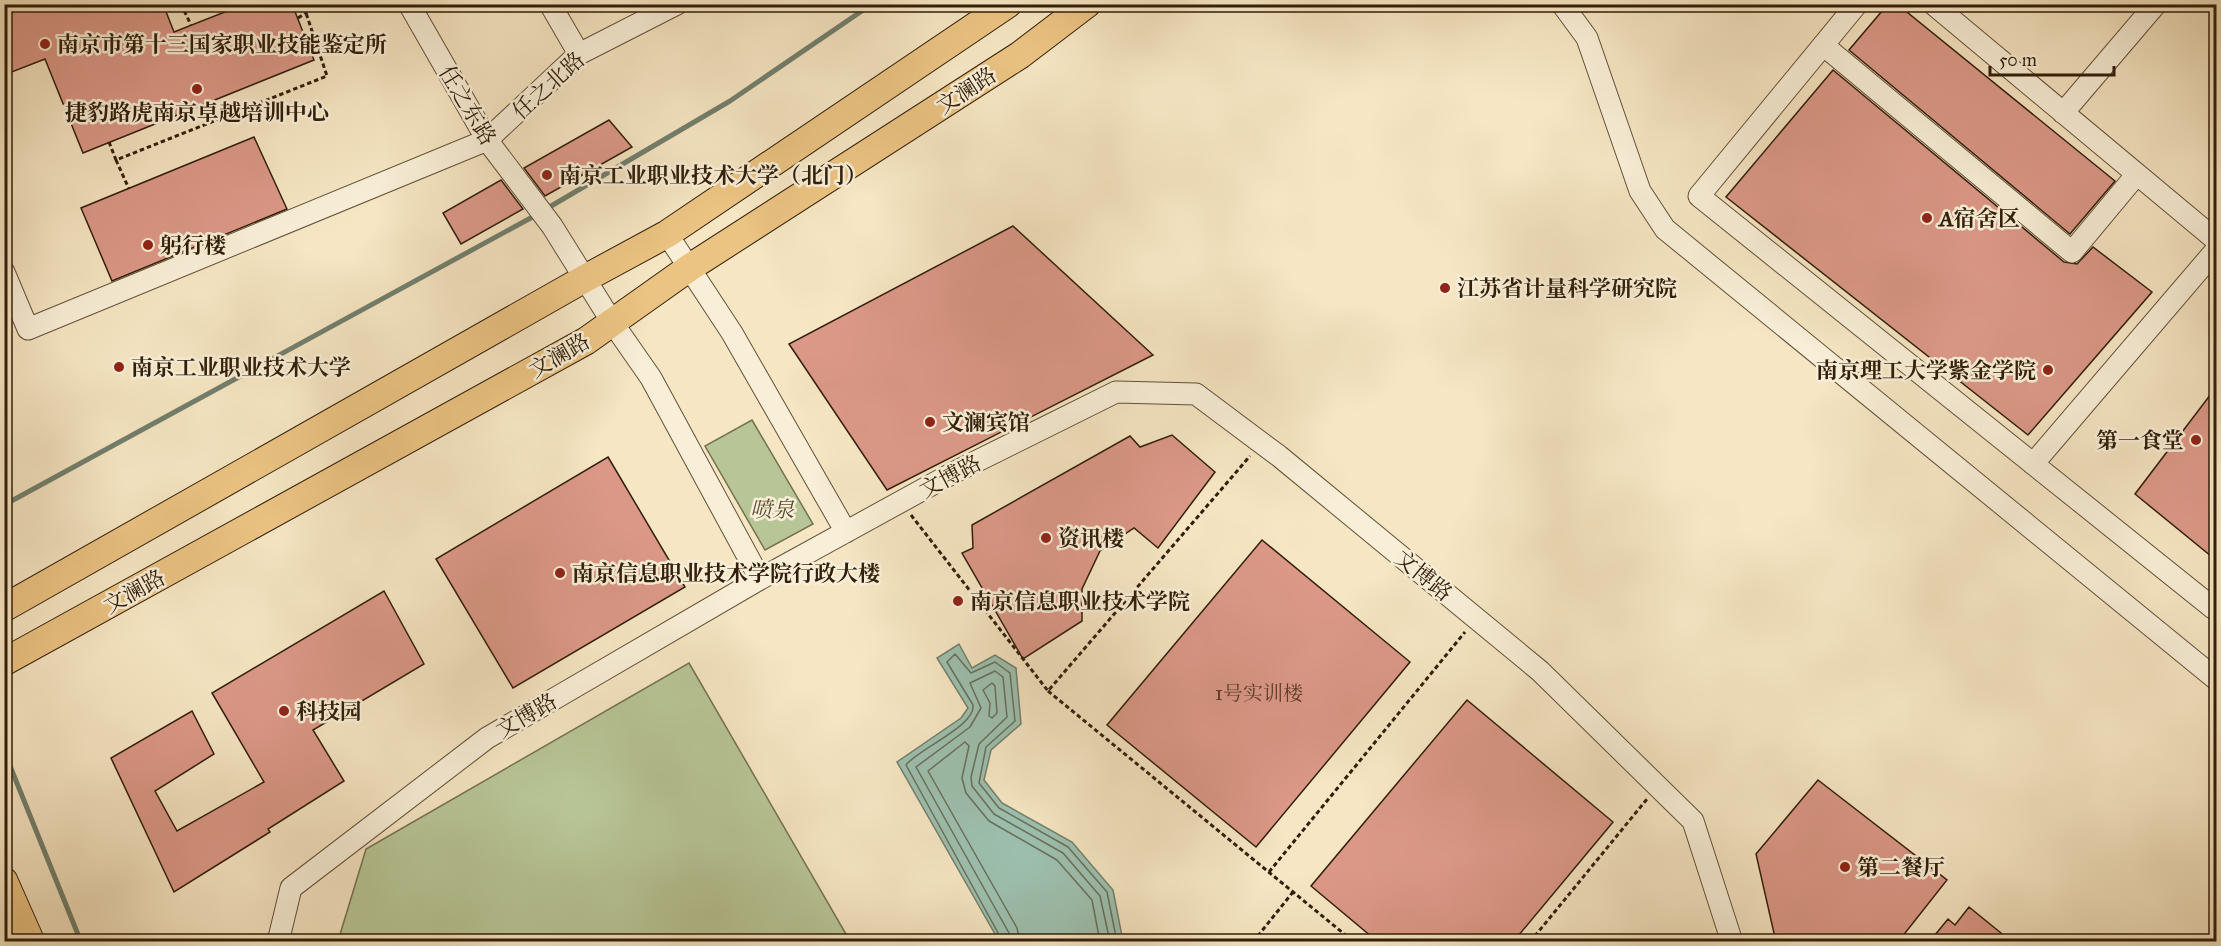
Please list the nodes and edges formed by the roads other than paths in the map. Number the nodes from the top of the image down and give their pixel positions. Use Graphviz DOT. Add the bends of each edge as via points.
graph roads {
  1 [pos="409,4"];
  2 [pos="550,4"];
  3 [pos="677,4"];
  4 [pos="1008,4"];
  5 [pos="1087,4"];
  6 [pos="1562,4"];
  7 [pos="1857,4"];
  8 [pos="1933,4"];
  9 [pos="2156,4"];
  10 [pos="1823,45"];
  11 [pos="579,54"];
  12 [pos="2063,113"];
  13 [pos="487,140"];
  14 [pos="2137,174"];
  15 [pos="667,234"];
  16 [pos="2217,240"];
  17 [pos="2217,250"];
  18 [pos="689,268"];
  19 [pos="4,272"];
  20 [pos="584,279"];
  21 [pos="612,322"];
  22 [pos="2033,464"];
  23 [pos="846,532"];
  24 [pos="760,579"];
  25 [pos="2215,607"];
  26 [pos="4,608"];
  27 [pos="4,662"];
  28 [pos="2217,679"];
  29 [pos="4,881"];
  30 [pos="31,942"];
  31 [pos="278,942"];
  32 [pos="1732,942"];
  1 -- 13 [label="street, 任之东路"];
  2 -- 11 [label="street"];
  3 -- 11 [label="street, 任之北路"];
  4 -- 15 [label="main road"];
  5 -- 18 [label="main road, 文澜路" via="1020,55"];
  6 -- 28 [label="street" via="1587,38 1640,191 1665,229"];
  7 -- 10 [label="street"];
  8 -- 12 [label="street"];
  9 -- 12 [label="street"];
  10 -- 14 [label="street" via="2072,252"];
  10 -- 22 [label="street" via="1699,196"];
  11 -- 13 [label="street, 任之北路"];
  12 -- 14 [label="street"];
  13 -- 19 [label="street" via="28,329"];
  13 -- 20 [label="street, 任之东路" via="552,226"];
  14 -- 16 [label="street"];
  15 -- 18 [label="street"];
  15 -- 20 [label="main road"];
  17 -- 22 [label="street"];
  18 -- 21 [label="main road, 文澜路"];
  18 -- 23 [label="street" via="732,333"];
  20 -- 21 [label="street, 任之东路"];
  20 -- 26 [label="main road"];
  21 -- 24 [label="street, 任之东路" via="651,378"];
  21 -- 27 [label="main road, 文澜路" via="586,341"];
  22 -- 25 [label="street"];
  23 -- 24 [label="street, 文博路"];
  23 -- 32 [label="street, 文博路" via="1116,392 1196,394 1540,671 1694,821"];
  24 -- 31 [label="street, 文博路" via="487,738 291,888"];
  29 -- 30 [label="main road"];
}
